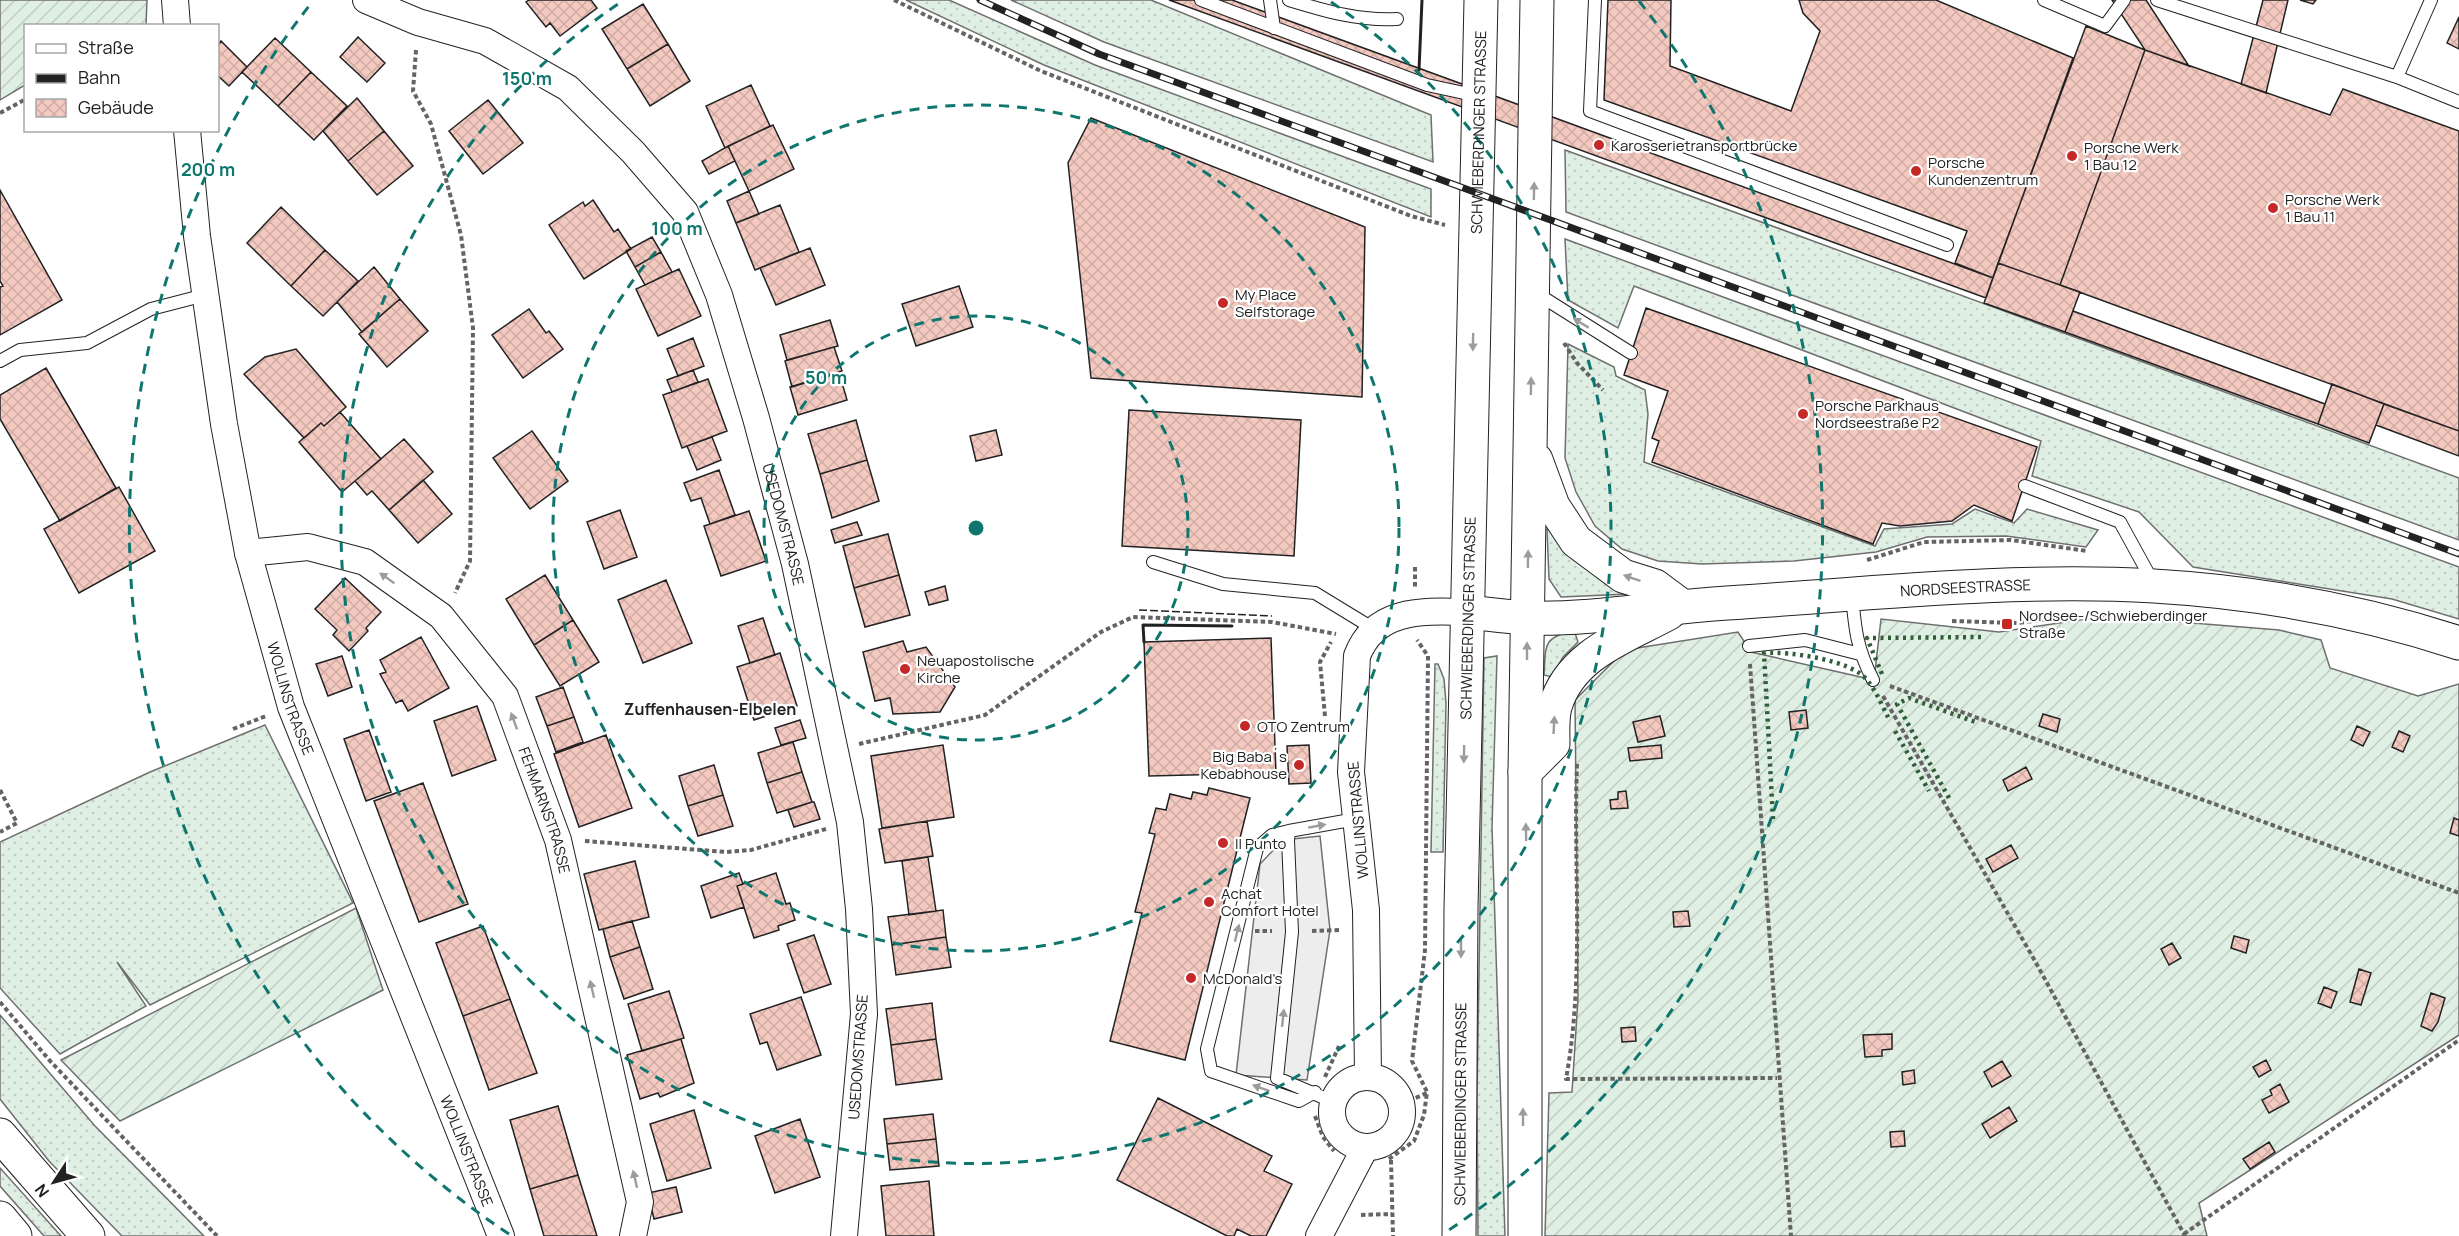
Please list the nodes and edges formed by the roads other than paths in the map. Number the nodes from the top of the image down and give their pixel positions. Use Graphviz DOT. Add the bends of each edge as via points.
graph roads {
  1 [pos="175,0"];
  2 [pos="366,0"];
  3 [pos="1201,0"];
  4 [pos="1270,0"];
  5 [pos="1289,0"];
  6 [pos="1481,0"];
  7 [pos="1537,0"];
  8 [pos="1595,0"];
  9 [pos="2044,0"];
  10 [pos="2124,0"];
  11 [pos="2157,0"];
  12 [pos="2431,0"];
  13 [pos="1397,18"];
  14 [pos="177,24"];
  15 [pos="1275,28"];
  16 [pos="2397,77"];
  17 [pos="1479,97"];
  18 [pos="2459,102"];
  19 [pos="187,132"];
  20 [pos="1947,245"];
  21 [pos="1533,291"];
  22 [pos="205,295"];
  23 [pos="1632,353"];
  24 [pos="0,361"];
  25 [pos="1530,445"];
  26 [pos="2025,486"];
  27 [pos="248,553"];
  28 [pos="1153,562"];
  29 [pos="2154,586"];
  30 [pos="1852,595"];
  31 [pos="1682,606"];
  32 [pos="1467,612"];
  33 [pos="1527,618"];
  34 [pos="1374,629"];
  35 [pos="2459,643"];
  36 [pos="1749,646"];
  37 [pos="1860,654"];
  38 [pos="1873,680"];
  39 [pos="1525,772"];
  40 [pos="1356,819"];
  41 [pos="1289,831"];
  42 [pos="1368,1077"];
  43 [pos="1324,1097"];
  44 [pos="0,1135"];
  45 [pos="1365,1148"];
  46 [pos="0,1218"];
  47 [pos="15,1236"];
  48 [pos="88,1236"];
  49 [pos="501,1236"];
  50 [pos="633,1236"];
  51 [pos="844,1236"];
  52 [pos="1318,1236"];
  53 [pos="1459,1236"];
  54 [pos="1525,1236"];
  1 -- 14 [label="street"];
  2 -- 51 [label="street, USEDOMSTRASSE" via="418,22 485,41 568,88 685,212 719,295 795,564 850,822 864,1014"];
  3 -- 15 [label="lane"];
  4 -- 15 [label="lane"];
  5 -- 13 [label="lane" via="1334,14 1378,20"];
  6 -- 17 [label="main road, SCHWIEBERDINGER STRASSE"];
  21 -- 7 [label="main road, one-way"];
  8 -- 20 [label="lane" via="1590,111"];
  9 -- 10 [label="lane" via="2105,26"];
  11 -- 16 [label="lane"];
  12 -- 16 [label="lane"];
  15 -- 17 [label="lane" via="1427,85"];
  16 -- 18 [label="lane"];
  17 -- 32 [label="main road, SCHWIEBERDINGER STRASSE, one-way"];
  19 -- 22 [label="street, WOLLINSTRASSE"];
  23 -- 21 [label="lane, one-way"];
  25 -- 21 [label="main road, one-way"];
  22 -- 24 [label="lane" via="151,309 87,343 20,350"];
  22 -- 27 [label="street, WOLLINSTRASSE"];
  31 -- 25 [label="main road, one-way" via="1655,585 1623,576 1576,541 1553,506"];
  33 -- 25 [label="main road, one-way"];
  26 -- 29 [label="lane" via="2120,522"];
  27 -- 49 [label="street, WOLLINSTRASSE" via="291,707"];
  50 -- 27 [label="street, FEHMARNSTRASSE, one-way" via="640,1202 558,840 505,696 441,616 365,562 308,547"];
  28 -- 34 [label="lane" via="1223,584 1315,593"];
  29 -- 30 [label="main road, NORDSEESTRASSE" via="2020,586"];
  29 -- 35 [label="main road, NORDSEESTRASSE" via="2315,607"];
  30 -- 31 [label="main road, NORDSEESTRASSE"];
  30 -- 37 [label="lane"];
  31 -- 33 [label="main road, NORDSEESTRASSE"];
  39 -- 31 [label="main road, one-way" via="1553,744 1555,709 1576,668"];
  32 -- 33 [label="main road, NORDSEESTRASSE"];
  32 -- 34 [label="street" via="1397,616"];
  32 -- 53 [label="main road, SCHWIEBERDINGER STRASSE, one-way"];
  39 -- 33 [label="main road, one-way"];
  34 -- 40 [label="street, WOLLINSTRASSE" via="1363,640 1357,656 1351,772"];
  36 -- 37 [label="lane" via="1805,640"];
  37 -- 38 [label="lane"];
  54 -- 39 [label="main road, one-way"];
  41 -- 40 [label="lane, one-way"];
  40 -- 42 [label="street, WOLLINSTRASSE" via="1366,910"];
  43 -- 41 [label="lane, one-way" via="1277,1077 1292,932"];
  43 -- 41 [label="lane, one-way" via="1299,1101 1210,1071 1207,1049 1257,848 1272,835"];
  42 -- 43 [label="street" via="1355,1079"];
  42 -- 45 [label="street" via="1389,1085 1402,1104 1401,1122 1391,1149"];
  43 -- 45 [label="street" via="1340,1135"];
  44 -- 48 [label="main road"];
  45 -- 52 [label="street"];
  46 -- 47 [label="main road"];
}
